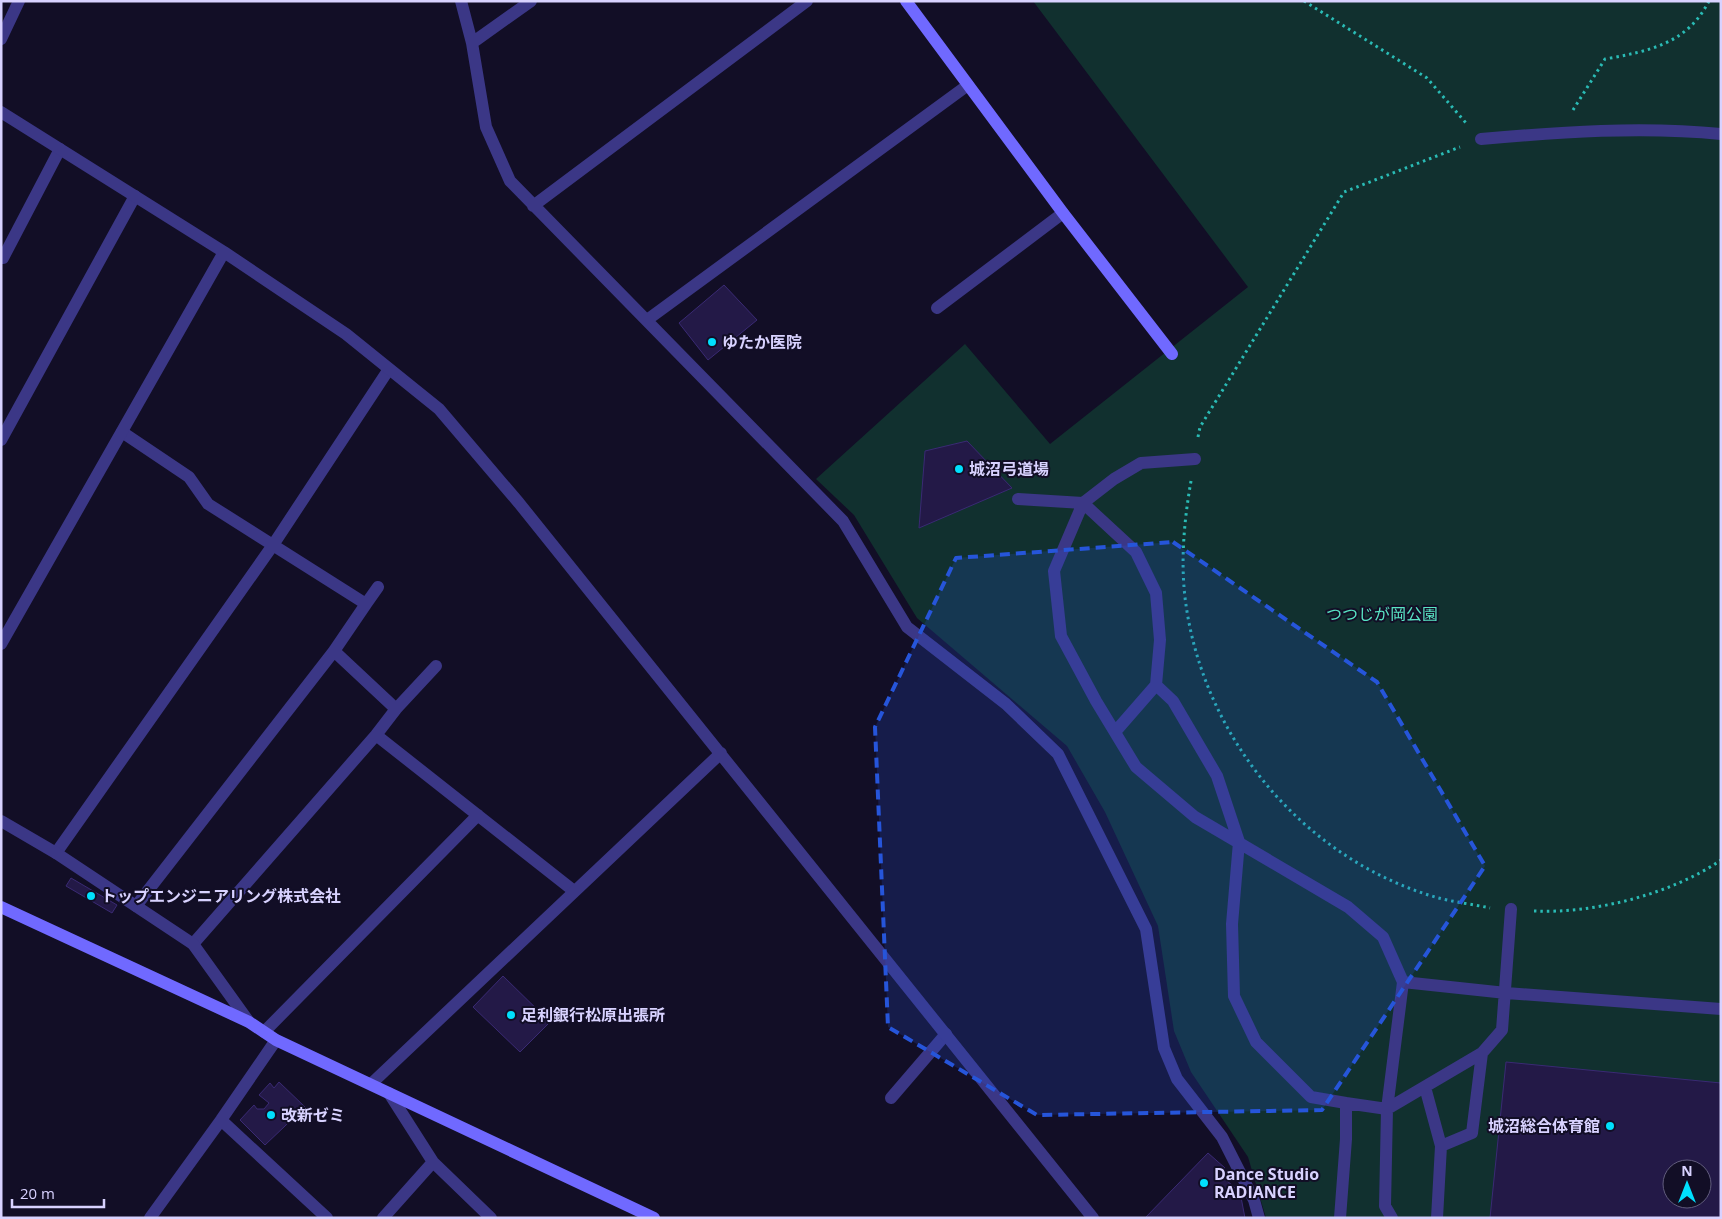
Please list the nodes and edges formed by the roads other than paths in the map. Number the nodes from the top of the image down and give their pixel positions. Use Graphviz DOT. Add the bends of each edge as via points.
graph roads {
  1 [pos="19,1"];
  2 [pos="461,1"];
  3 [pos="531,1"];
  4 [pos="807,1"];
  5 [pos="906,1"];
  6 [pos="1,39"];
  7 [pos="472,43"];
  8 [pos="968,84"];
  9 [pos="1,112"];
  10 [pos="1721,134"];
  11 [pos="1481,139"];
  12 [pos="60,149"];
  13 [pos="134,196"];
  14 [pos="533,206"];
  15 [pos="1062,213"];
  16 [pos="224,252"];
  17 [pos="1,258"];
  18 [pos="937,308"];
  19 [pos="647,320"];
  20 [pos="1172,354"];
  21 [pos="389,369"];
  22 [pos="122,432"];
  23 [pos="1,440"];
  24 [pos="1194,459"];
  25 [pos="1018,498"];
  26 [pos="1083,503"];
  27 [pos="273,545"];
  28 [pos="378,587"];
  29 [pos="366,604"];
  30 [pos="1,644"];
  31 [pos="334,651"];
  32 [pos="436,666"];
  33 [pos="1156,685"];
  34 [pos="396,709"];
  35 [pos="1115,732"];
  36 [pos="376,735"];
  37 [pos="720,753"];
  38 [pos="478,815"];
  39 [pos="1,821"];
  40 [pos="1239,842"];
  41 [pos="56,853"];
  42 [pos="574,891"];
  43 [pos="136,906"];
  44 [pos="1,907"];
  45 [pos="1511,909"];
  46 [pos="194,944"];
  47 [pos="1402,982"];
  48 [pos="1506,993"];
  49 [pos="1721,1009"];
  50 [pos="249,1022"];
  51 [pos="264,1032"];
  52 [pos="946,1034"];
  53 [pos="276,1040"];
  54 [pos="1482,1053"];
  55 [pos="370,1084"];
  56 [pos="1426,1087"];
  57 [pos="389,1093"];
  58 [pos="891,1098"];
  59 [pos="1346,1103"];
  60 [pos="1388,1110"];
  61 [pos="221,1120"];
  62 [pos="1441,1146"];
  63 [pos="433,1162"];
  64 [pos="150,1218"];
  65 [pos="327,1218"];
  66 [pos="383,1218"];
  67 [pos="491,1218"];
  68 [pos="654,1218"];
  69 [pos="1093,1218"];
  70 [pos="1259,1218"];
  71 [pos="1340,1218"];
  72 [pos="1392,1218"];
  73 [pos="1437,1218"];
  1 -- 6 [label="street"];
  2 -- 7 [label="street"];
  3 -- 7 [label="street"];
  4 -- 14 [label="street"];
  5 -- 8 [label="street"];
  7 -- 14 [label="street" via="486,127 510,182"];
  8 -- 15 [label="street"];
  8 -- 19 [label="street"];
  9 -- 12 [label="street"];
  10 -- 11 [label="street" via="1678,130"];
  12 -- 13 [label="street"];
  12 -- 17 [label="street"];
  13 -- 16 [label="street"];
  13 -- 23 [label="street"];
  14 -- 19 [label="street"];
  15 -- 18 [label="street"];
  15 -- 20 [label="street"];
  16 -- 21 [label="street" via="346,334"];
  16 -- 22 [label="street"];
  19 -- 70 [label="street" via="843,521 907,627 1006,704 1058,754 1146,929 1164,1048 1177,1078 1222,1137 1254,1200"];
  21 -- 27 [label="street"];
  21 -- 37 [label="street" via="439,409 464,438"];
  22 -- 27 [label="street" via="189,477 208,504"];
  22 -- 30 [label="street"];
  24 -- 26 [label="street" via="1141,464 1114,479"];
  25 -- 26 [label="street"];
  26 -- 33 [label="street" via="1136,552 1156,593 1160,640"];
  26 -- 35 [label="street" via="1054,571 1061,636"];
  27 -- 29 [label="street"];
  27 -- 41 [label="street"];
  28 -- 29 [label="street"];
  29 -- 31 [label="street"];
  31 -- 34 [label="street"];
  31 -- 43 [label="street"];
  32 -- 34 [label="street"];
  33 -- 35 [label="street"];
  33 -- 40 [label="street" via="1173,701 1217,776"];
  34 -- 36 [label="street"];
  35 -- 40 [label="street" via="1136,767 1195,817"];
  36 -- 38 [label="street"];
  36 -- 46 [label="street"];
  37 -- 42 [label="street"];
  37 -- 52 [label="street"];
  38 -- 42 [label="street"];
  38 -- 51 [label="street"];
  39 -- 41 [label="street"];
  40 -- 47 [label="street" via="1348,907 1383,937"];
  40 -- 59 [label="street" via="1232,924 1234,996 1256,1042 1312,1097"];
  41 -- 43 [label="street"];
  42 -- 55 [label="street"];
  43 -- 46 [label="street"];
  44 -- 50 [label="street"];
  45 -- 48 [label="street"];
  46 -- 50 [label="street"];
  47 -- 48 [label="street"];
  47 -- 60 [label="street"];
  48 -- 49 [label="street"];
  48 -- 54 [label="street" via="1502,1030"];
  50 -- 51 [label="street"];
  51 -- 53 [label="street"];
  52 -- 58 [label="street"];
  52 -- 69 [label="street"];
  53 -- 55 [label="street"];
  53 -- 61 [label="street"];
  54 -- 56 [label="street"];
  54 -- 62 [label="street" via="1472,1133"];
  55 -- 57 [label="street"];
  56 -- 60 [label="street"];
  56 -- 62 [label="street"];
  57 -- 63 [label="street"];
  57 -- 68 [label="street"];
  59 -- 60 [label="street"];
  59 -- 71 [label="street"];
  60 -- 72 [label="street" via="1385,1206"];
  61 -- 64 [label="street"];
  61 -- 65 [label="street"];
  62 -- 73 [label="street"];
  63 -- 66 [label="street"];
  63 -- 67 [label="street"];
}
